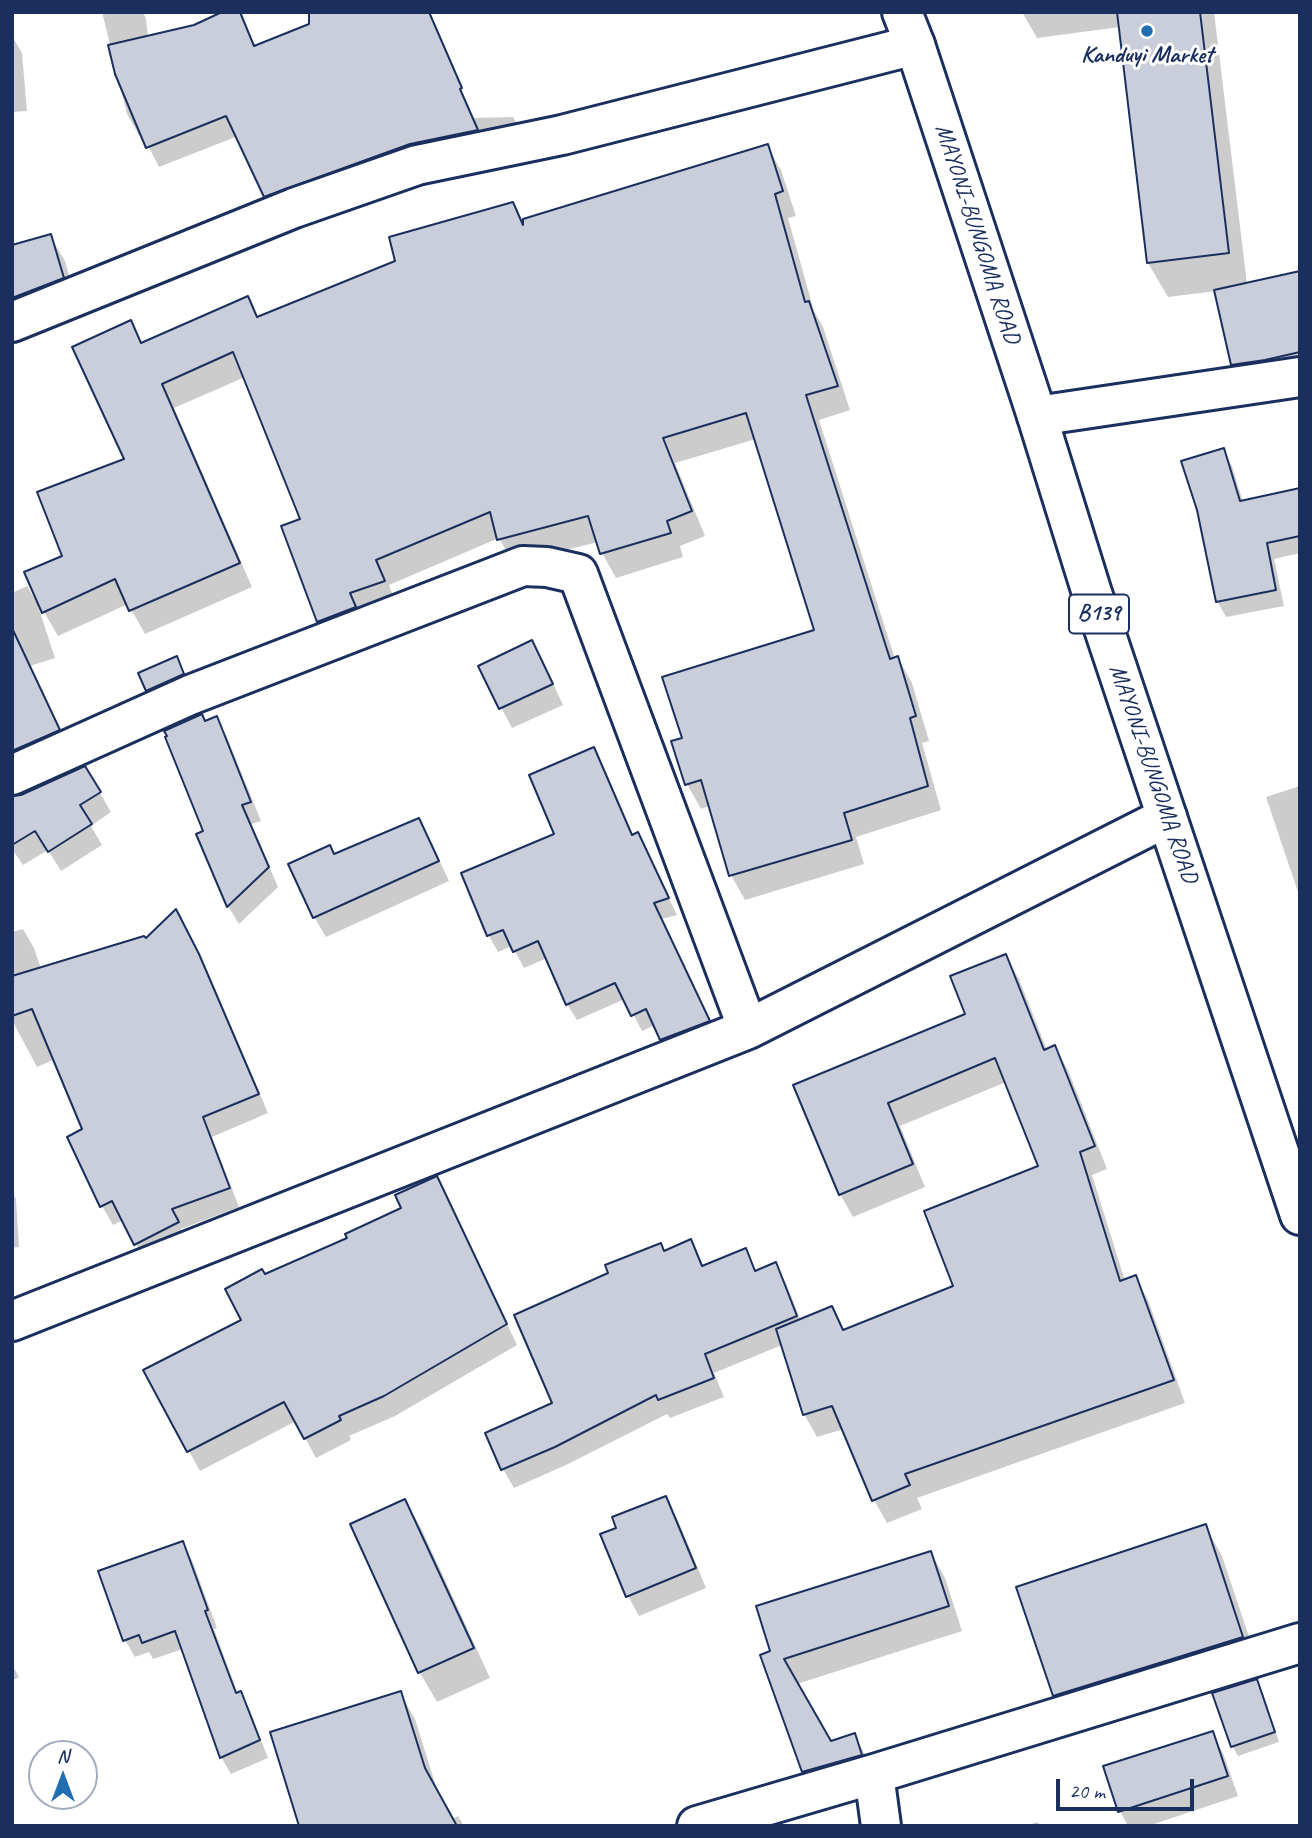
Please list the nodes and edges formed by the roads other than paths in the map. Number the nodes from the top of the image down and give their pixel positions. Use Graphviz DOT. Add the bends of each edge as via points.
graph roads {
  1 [pos="909,29"];
  2 [pos="12,322"];
  3 [pos="1300,377"];
  4 [pos="1037,416"];
  5 [pos="12,775"];
  6 [pos="1167,817"];
  7 [pos="748,1029"];
  8 [pos="1300,1215"];
  9 [pos="12,1321"];
  10 [pos="1300,1643"];
  11 [pos="874,1774"];
  12 [pos="697,1826"];
  13 [pos="881,1826"];
  1 -- 2 [label="street" via="562,135 417,165 293,208"];
  1 -- 4 [label="street, MAYONI-BUNGOMA ROAD / B139"];
  3 -- 4 [label="street"];
  4 -- 6 [label="street, MAYONI-BUNGOMA ROAD / B139"];
  5 -- 7 [label="street" via="190,695 523,566 578,574"];
  6 -- 7 [label="street"];
  6 -- 8 [label="street, MAYONI-BUNGOMA ROAD / B139"];
  7 -- 9 [label="street"];
  10 -- 11 [label="street"];
  11 -- 12 [label="street"];
  11 -- 13 [label="street"];
}
